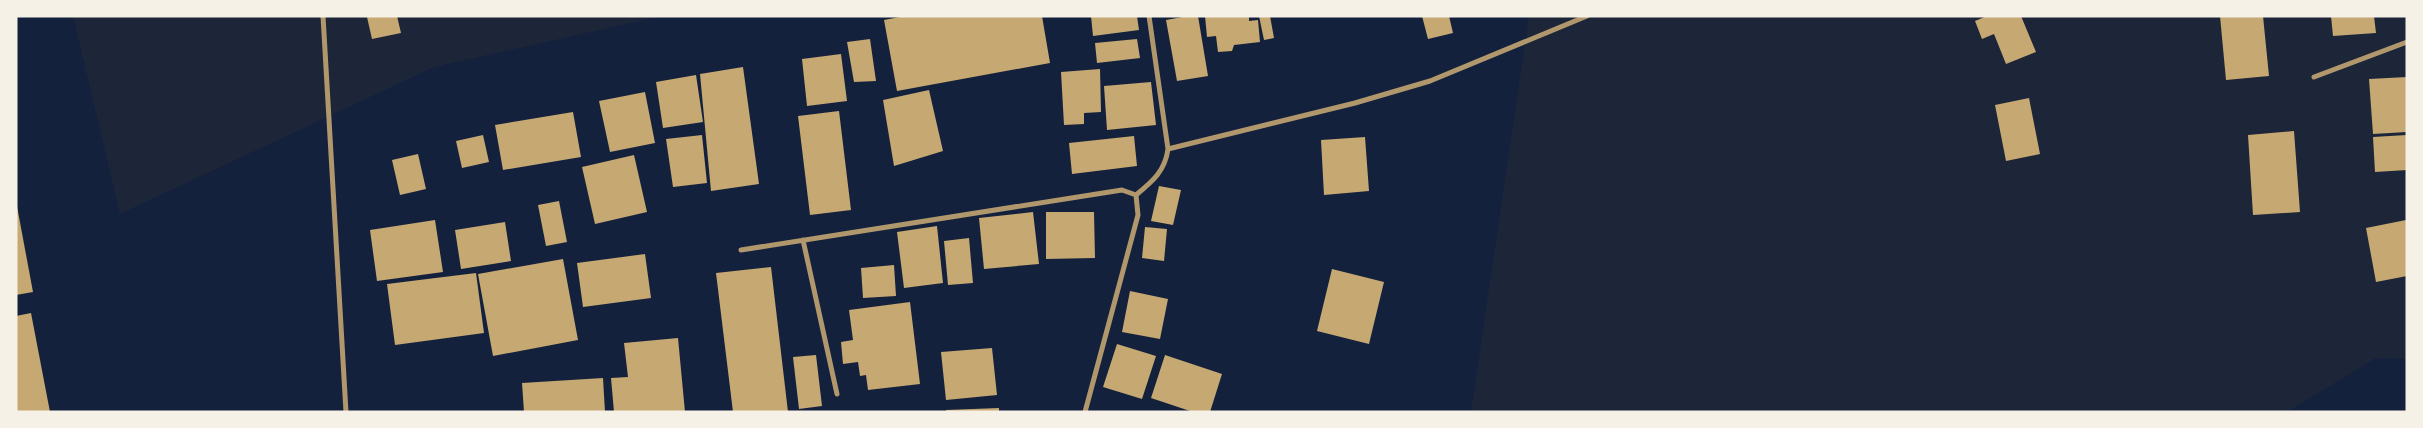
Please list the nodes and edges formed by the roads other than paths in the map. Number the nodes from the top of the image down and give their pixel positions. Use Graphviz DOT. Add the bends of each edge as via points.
graph roads {
  1 [pos="323,16"];
  2 [pos="1149,16"];
  3 [pos="1588,16"];
  4 [pos="2407,42"];
  5 [pos="2314,77"];
  6 [pos="1168,149"];
  7 [pos="1136,194"];
  8 [pos="803,240"];
  9 [pos="741,250"];
  10 [pos="838,394"];
  11 [pos="346,412"];
  12 [pos="1085,412"];
  1 -- 11 [label="street"];
  2 -- 6 [label="street"];
  3 -- 6 [label="street" via="1430,81"];
  4 -- 5 [label="street"];
  6 -- 7 [label="street" via="1166,163 1155,180"];
  7 -- 8 [label="street" via="1122,190"];
  7 -- 12 [label="street" via="1138,216"];
  8 -- 9 [label="street"];
  8 -- 10 [label="street"];
}
